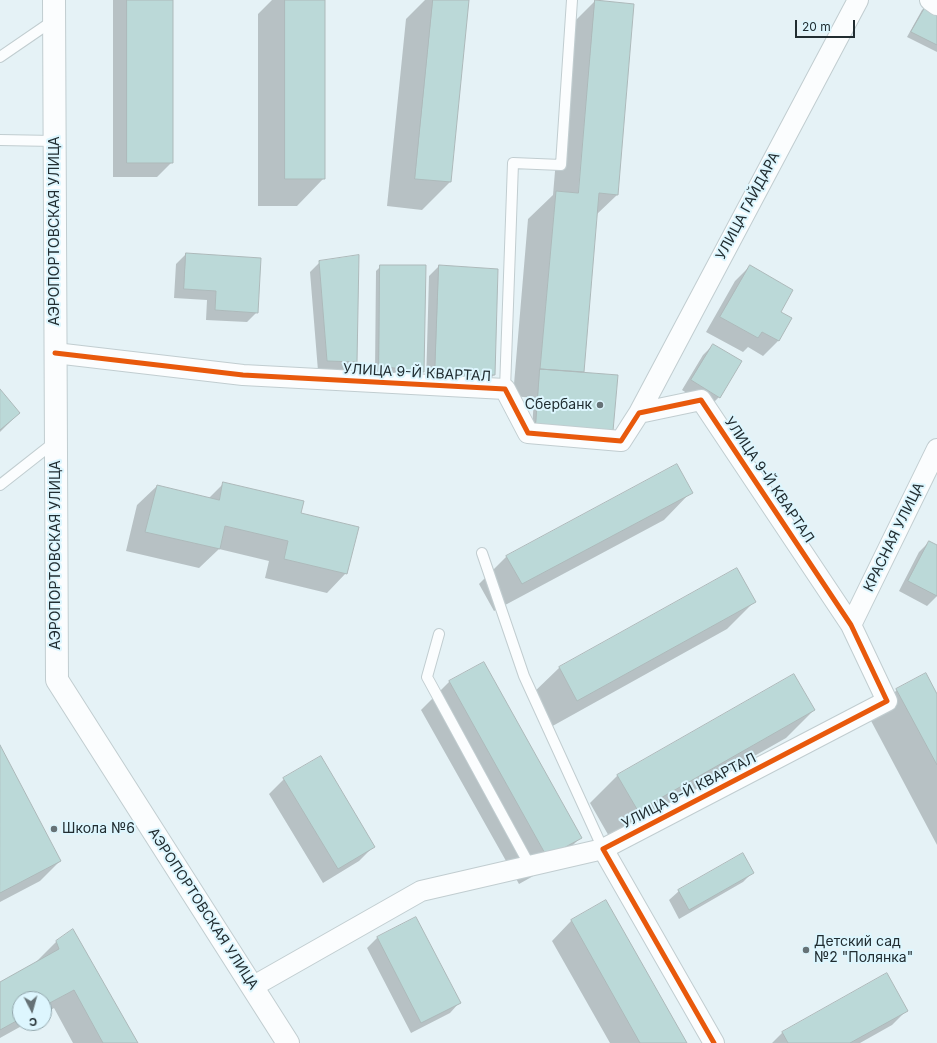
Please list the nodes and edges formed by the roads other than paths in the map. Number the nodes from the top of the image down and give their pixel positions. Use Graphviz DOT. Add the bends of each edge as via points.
graph roads {
  1 [pos="572,0"];
  2 [pos="858,0"];
  3 [pos="930,0"];
  4 [pos="937,5"];
  5 [pos="54,10"];
  6 [pos="0,57"];
  7 [pos="0,140"];
  8 [pos="54,141"];
  9 [pos="55,353"];
  10 [pos="505,389"];
  11 [pos="639,413"];
  12 [pos="56,441"];
  13 [pos="937,449"];
  14 [pos="0,485"];
  15 [pos="482,553"];
  16 [pos="851,625"];
  17 [pos="439,634"];
  18 [pos="603,849"];
  19 [pos="530,866"];
  20 [pos="252,987"];
  21 [pos="288,1043"];
  22 [pos="714,1043"];
  1 -- 10 [label="lane" via="561,166 513,163"];
  2 -- 11 [label="street, УЛИЦА ГАЙДАРА"];
  3 -- 4 [label="street"];
  5 -- 6 [label="lane"];
  5 -- 8 [label="street, АЭРОПОРТОВСКАЯ УЛИЦА"];
  7 -- 8 [label="lane"];
  8 -- 9 [label="street, АЭРОПОРТОВСКАЯ УЛИЦА"];
  9 -- 10 [label="street, УЛИЦА 9-Й КВАРТАЛ" via="243,375"];
  9 -- 12 [label="street, АЭРОПОРТОВСКАЯ УЛИЦА"];
  10 -- 11 [label="street, УЛИЦА 9-Й КВАРТАЛ" via="528,433 621,441"];
  11 -- 16 [label="street, УЛИЦА 9-Й КВАРТАЛ" via="701,400"];
  12 -- 14 [label="lane"];
  12 -- 20 [label="street, АЭРОПОРТОВСКАЯ УЛИЦА" via="57,680"];
  13 -- 16 [label="street, КРАСНАЯ УЛИЦА"];
  15 -- 18 [label="lane" via="524,676"];
  16 -- 18 [label="street, УЛИЦА 9-Й КВАРТАЛ" via="888,701"];
  17 -- 19 [label="lane" via="427,677"];
  18 -- 19 [label="street"];
  18 -- 22 [label="street"];
  19 -- 20 [label="street" via="421,891"];
  20 -- 21 [label="street, АЭРОПОРТОВСКАЯ УЛИЦА"];
}
